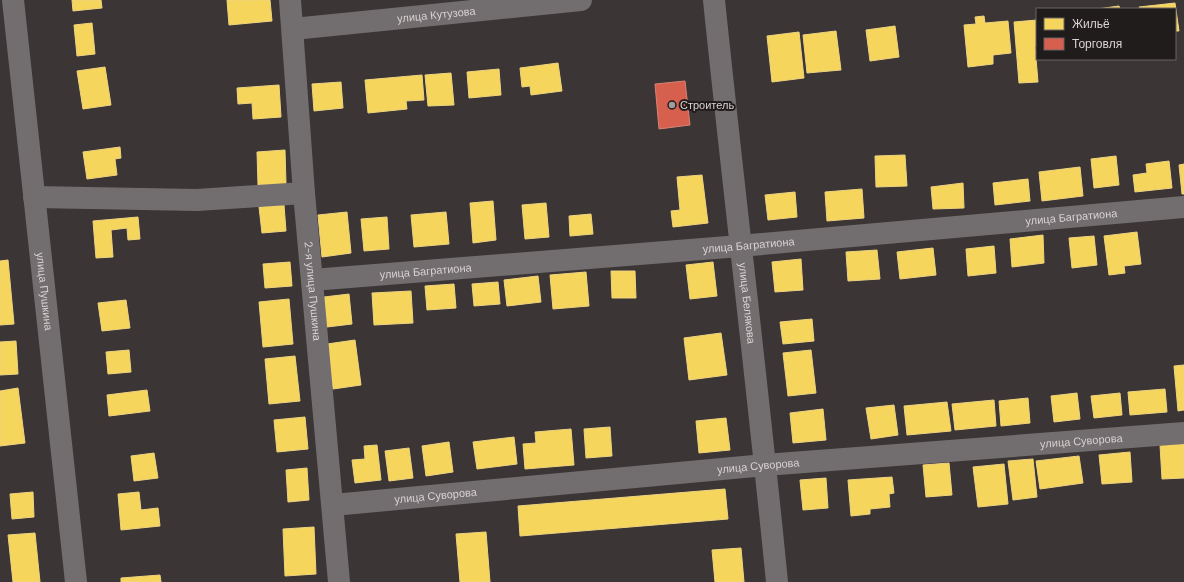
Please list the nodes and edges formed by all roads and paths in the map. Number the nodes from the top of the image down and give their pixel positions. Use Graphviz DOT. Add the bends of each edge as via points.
graph roads {
  1 [pos="12,0"];
  2 [pos="290,0"];
  3 [pos="581,0"];
  4 [pos="714,0"];
  5 [pos="292,29"];
  6 [pos="304,193"];
  7 [pos="34,197"];
  8 [pos="1184,207"];
  9 [pos="740,246"];
  10 [pos="312,280"];
  11 [pos="1184,433"];
  12 [pos="766,465"];
  13 [pos="333,505"];
  14 [pos="76,582"];
  15 [pos="339,582"];
  16 [pos="777,582"];
  1 -- 7 [label="street, улица Пушкина"];
  2 -- 5 [label="street, 2-я улица Пушкина"];
  3 -- 5 [label="street, улица Кутузова"];
  4 -- 9 [label="street, улица Белякова"];
  5 -- 6 [label="street, 2-я улица Пушкина"];
  6 -- 7 [label="street" via="197,200"];
  6 -- 10 [label="street, 2-я улица Пушкина"];
  7 -- 14 [label="street, улица Пушкина"];
  8 -- 9 [label="street, улица Багратиона"];
  9 -- 10 [label="street, улица Багратиона"];
  9 -- 12 [label="street, улица Белякова"];
  10 -- 13 [label="street, 2-я улица Пушкина"];
  11 -- 12 [label="street, улица Суворова"];
  12 -- 13 [label="street, улица Суворова"];
  12 -- 16 [label="street, улица Белякова"];
  13 -- 15 [label="street, 2-я улица Пушкина"];
}
